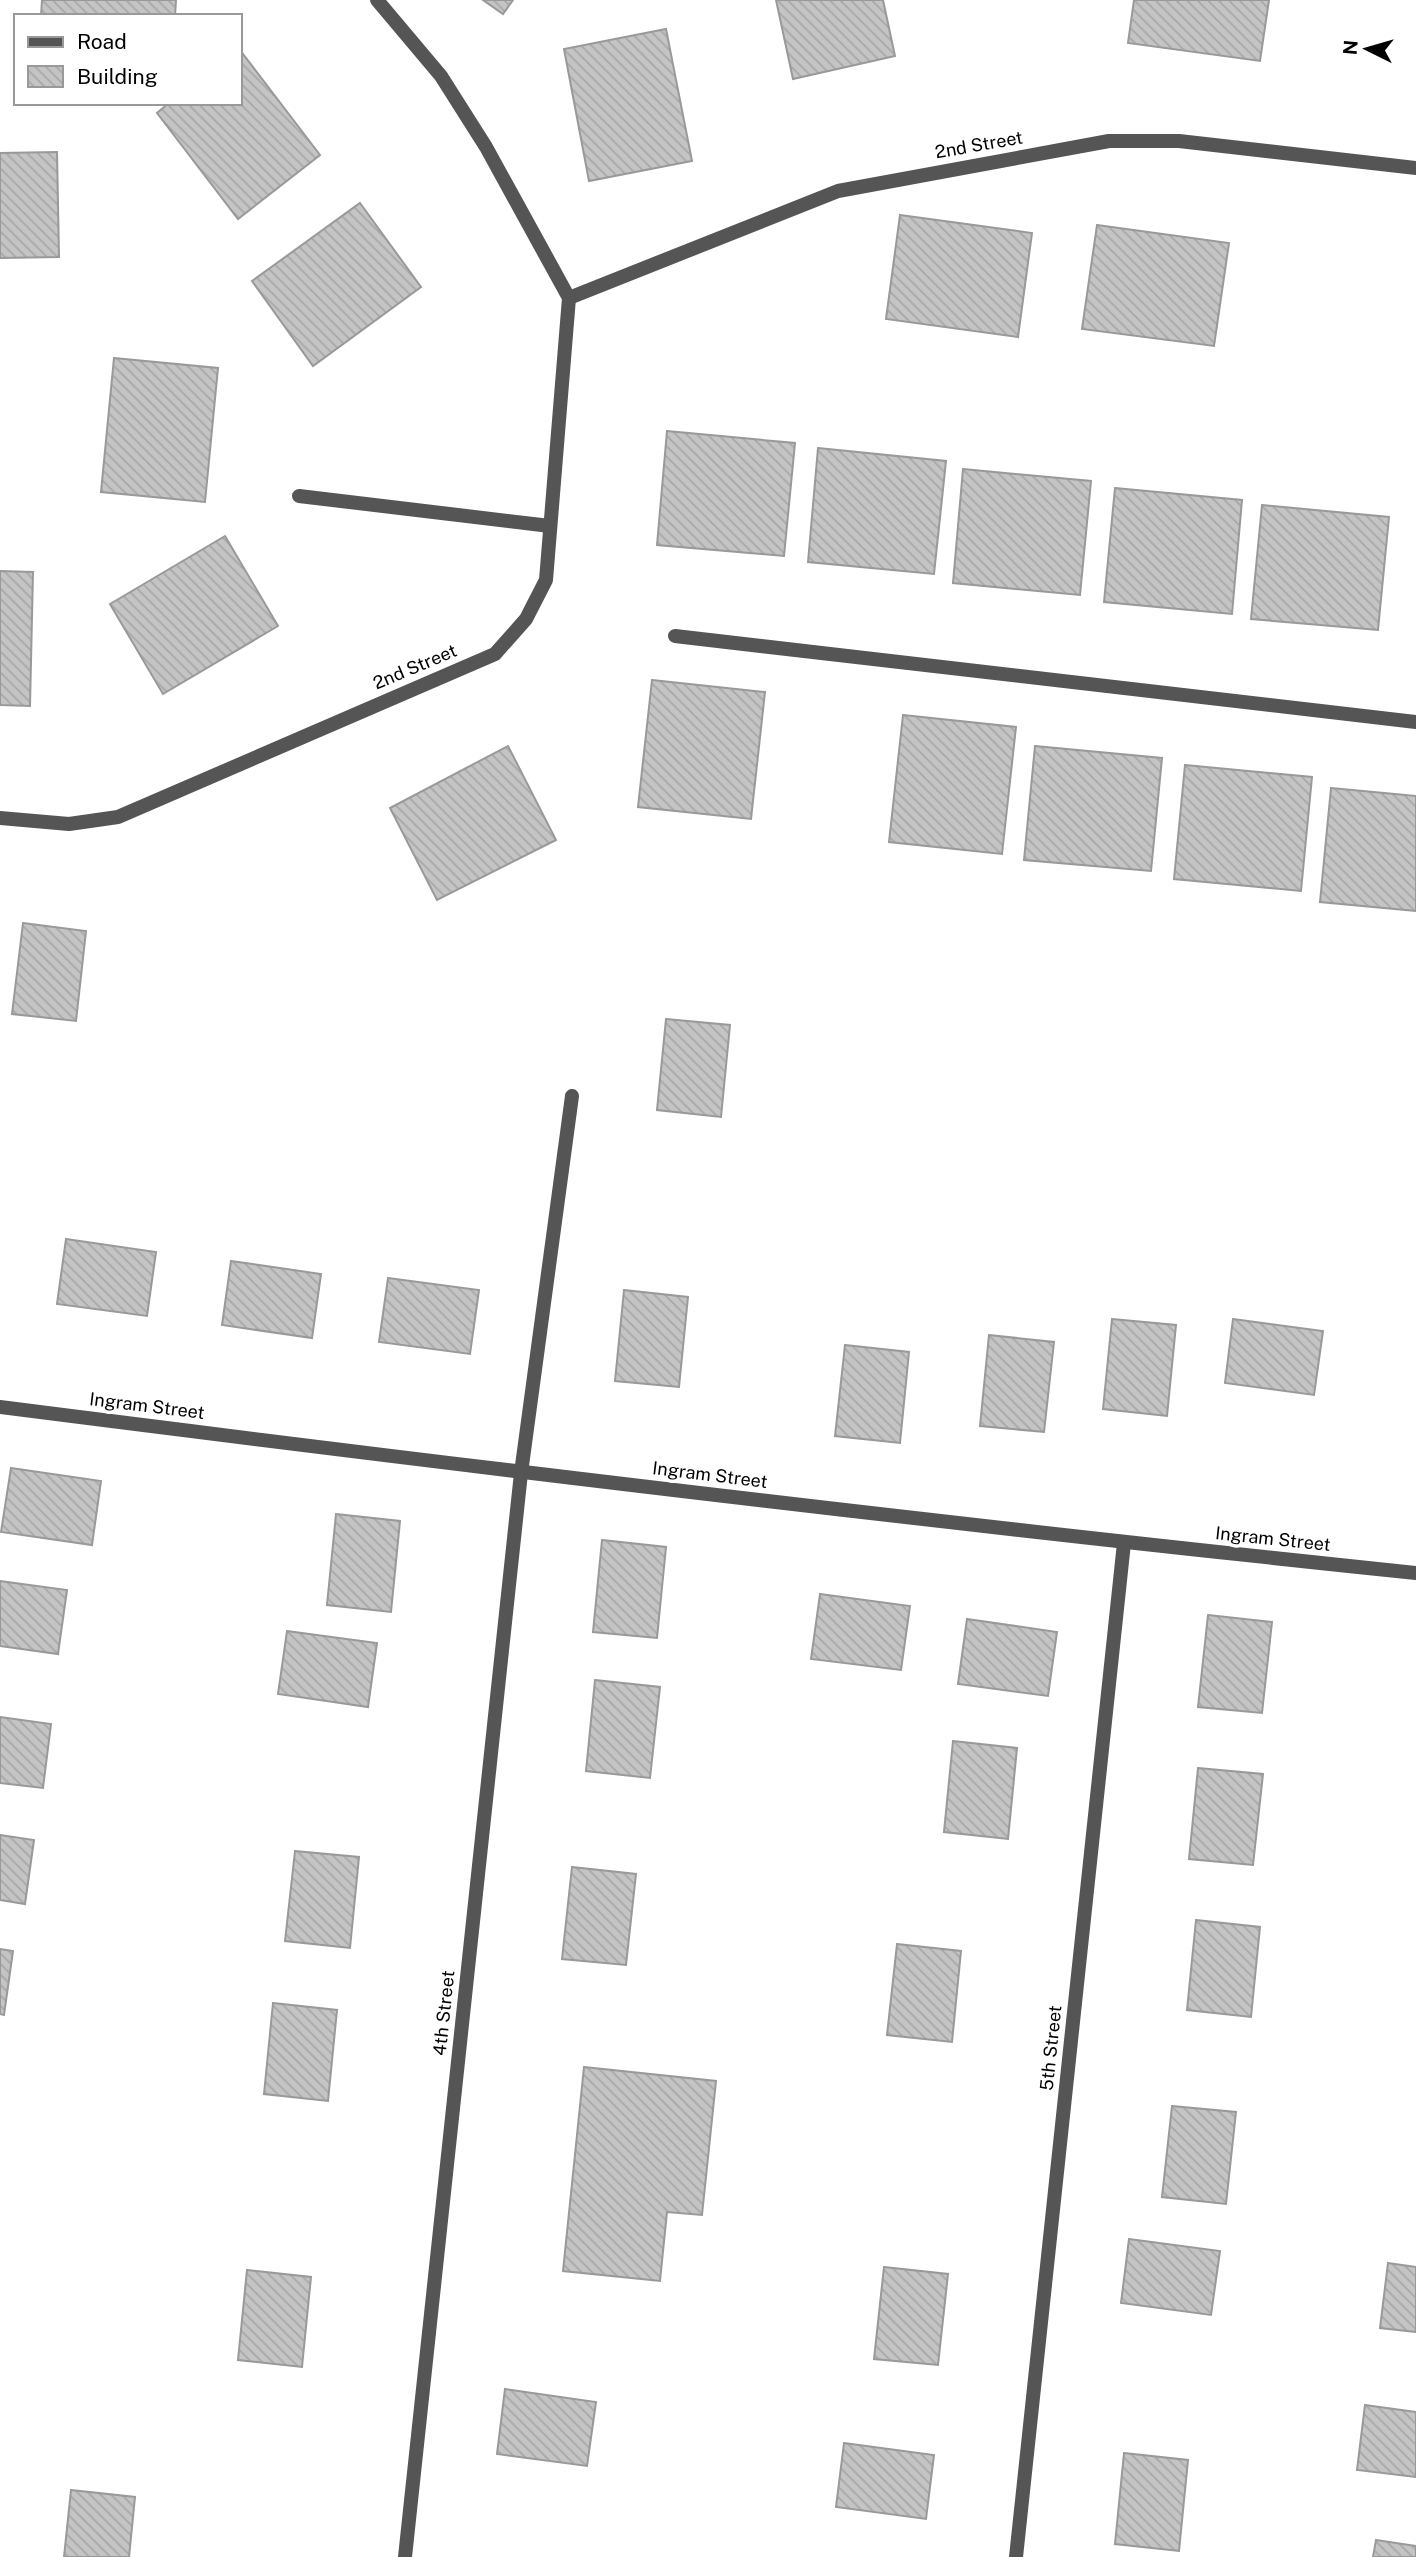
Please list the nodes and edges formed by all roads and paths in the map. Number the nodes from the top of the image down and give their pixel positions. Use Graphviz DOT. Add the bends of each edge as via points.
graph roads {
  1 [pos="377,0"];
  2 [pos="1416,168"];
  3 [pos="569,298"];
  4 [pos="299,496"];
  5 [pos="550,526"];
  6 [pos="675,636"];
  7 [pos="1416,722"];
  8 [pos="0,818"];
  9 [pos="572,1096"];
  10 [pos="0,1407"];
  11 [pos="521,1473"];
  12 [pos="1124,1543"];
  13 [pos="1416,1573"];
  14 [pos="405,2557"];
  15 [pos="1016,2557"];
  1 -- 3 [label="street" via="449,88"];
  2 -- 3 [label="street, 2nd Street" via="1179,141 1109,141 838,191"];
  3 -- 5 [label="street, 2nd Street"];
  4 -- 5 [label="street"];
  5 -- 8 [label="street, 2nd Street" via="546,580 526,619 495,654 118,817 69,824"];
  6 -- 7 [label="street"];
  9 -- 11 [label="street, 4th Street"];
  10 -- 11 [label="street, Ingram Street"];
  11 -- 12 [label="street, Ingram Street"];
  11 -- 14 [label="street, 4th Street"];
  12 -- 13 [label="street, Ingram Street"];
  12 -- 15 [label="street, 5th Street"];
}
